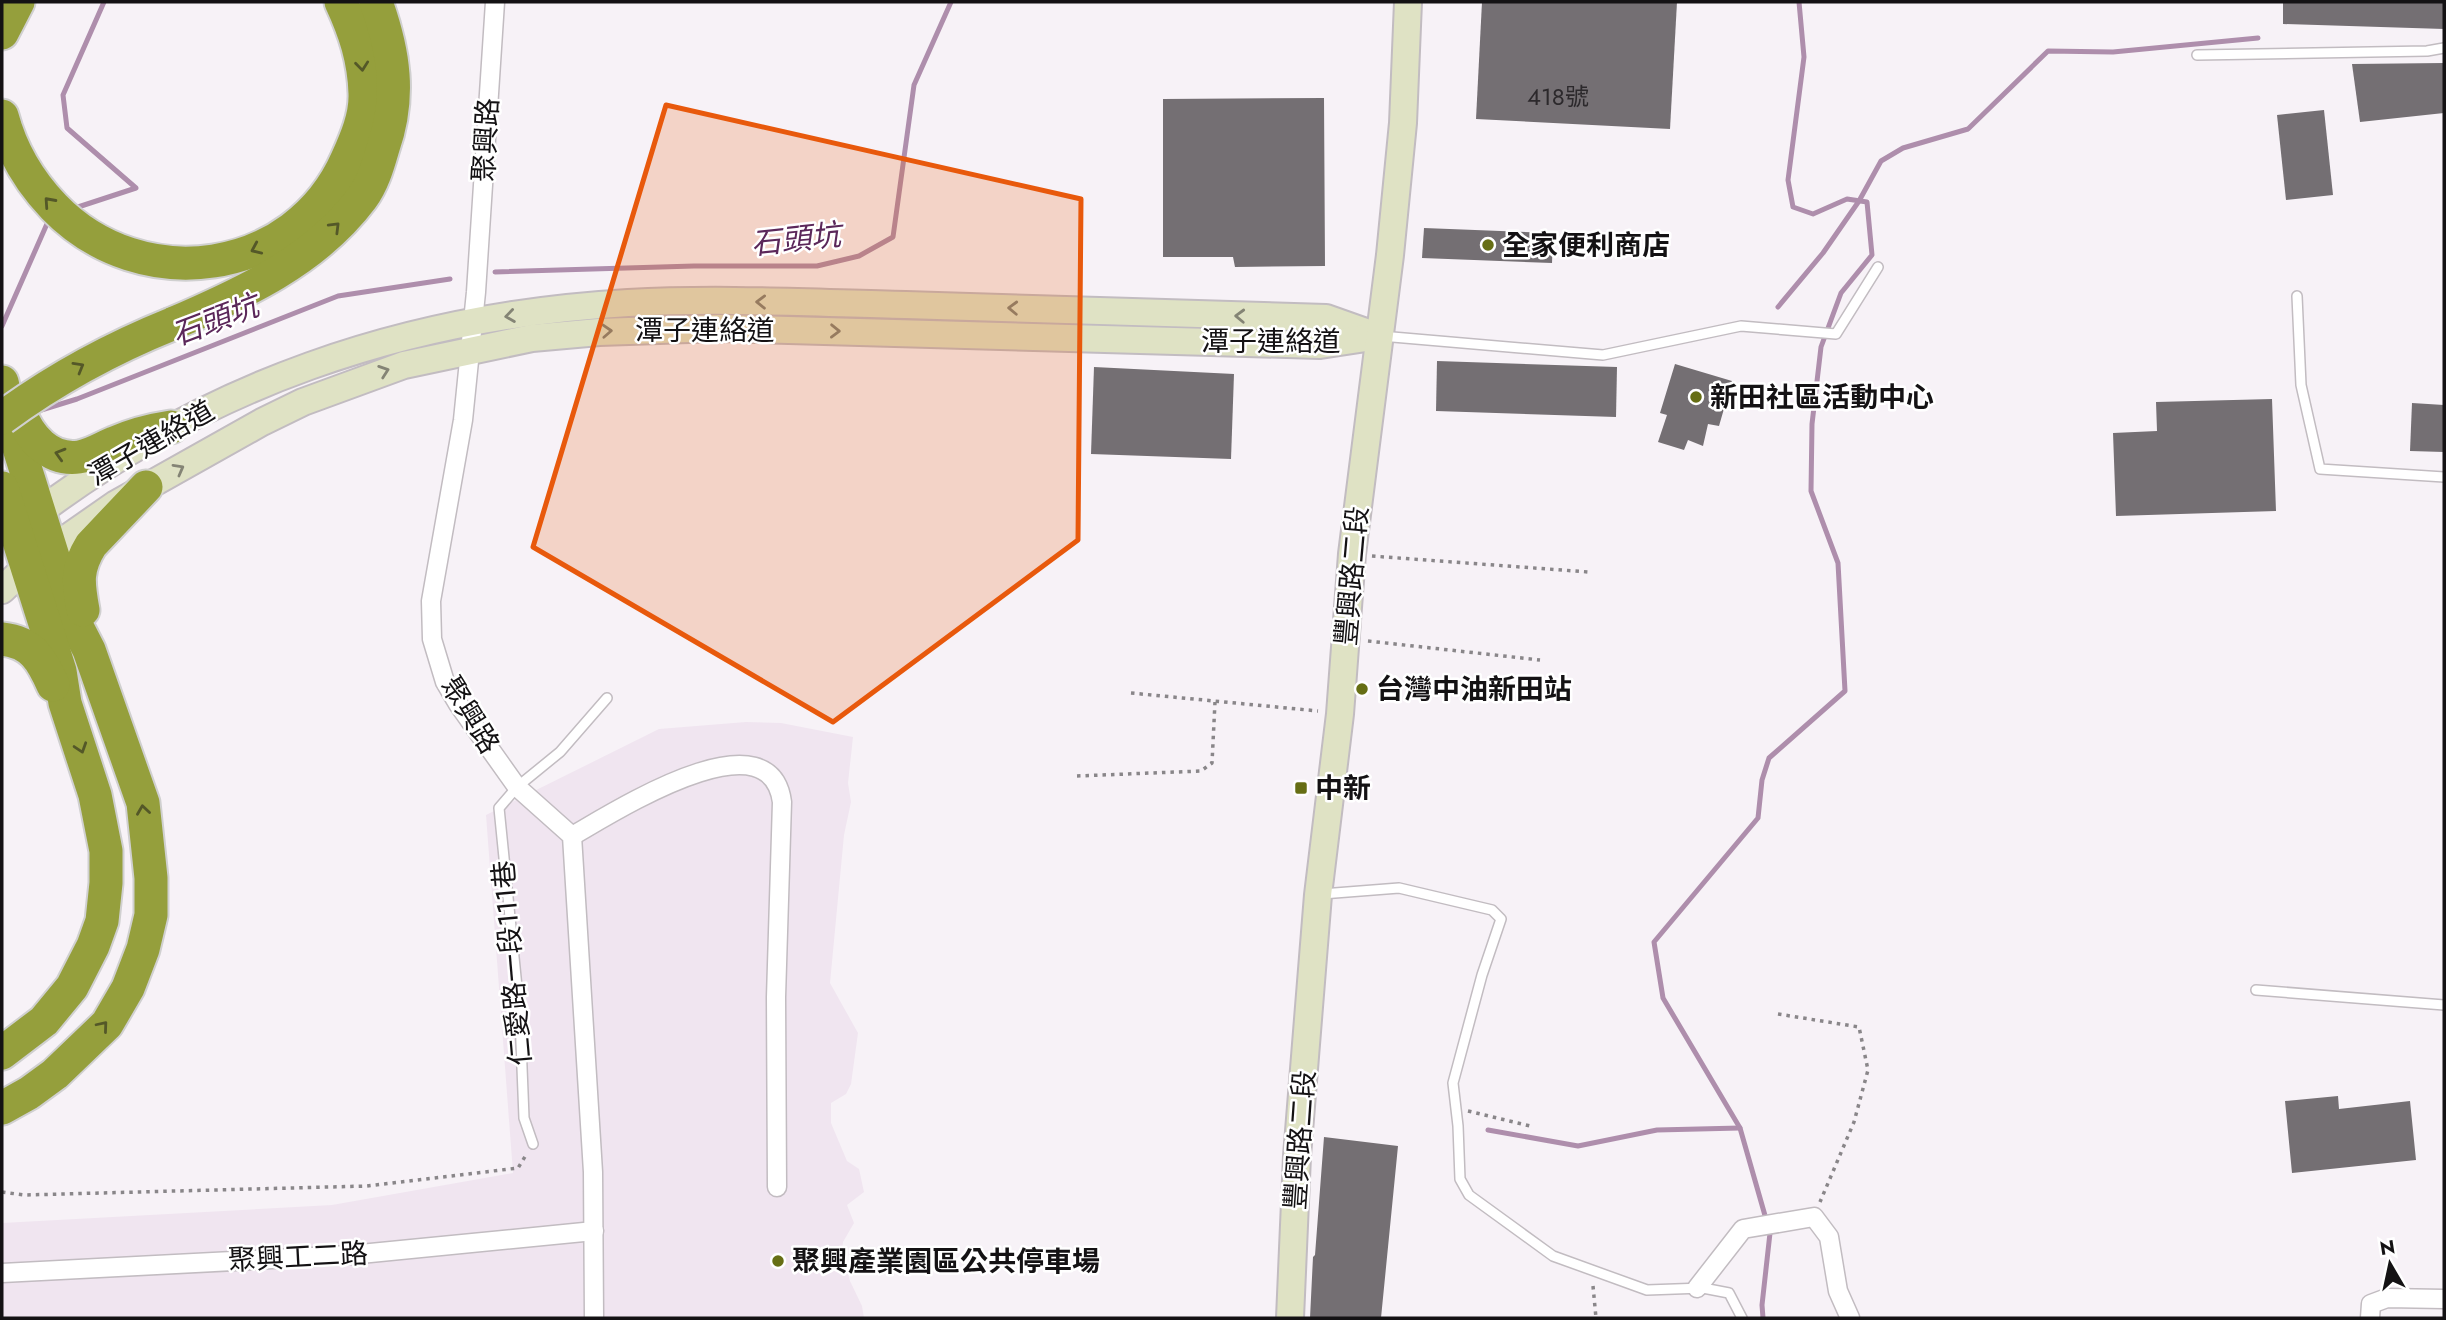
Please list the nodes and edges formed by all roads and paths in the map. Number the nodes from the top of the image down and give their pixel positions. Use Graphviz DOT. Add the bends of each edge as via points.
graph roads {
  1 [pos="18,2"];
  2 [pos="341,2"];
  3 [pos="376,2"];
  4 [pos="495,2"];
  5 [pos="1408,2"];
  6 [pos="2,33"];
  7 [pos="2444,48"];
  8 [pos="2197,55"];
  9 [pos="2,116"];
  10 [pos="1878,267"];
  11 [pos="2297,296"];
  12 [pos="472,322"];
  13 [pos="1379,336"];
  14 [pos="469,350"];
  15 [pos="2,373"];
  16 [pos="2,382"];
  17 [pos="2,418"];
  18 [pos="171,427"];
  19 [pos="2444,477"];
  20 [pos="146,487"];
  21 [pos="2,488"];
  22 [pos="19,528"];
  23 [pos="1352,554"];
  24 [pos="39,556"];
  25 [pos="1590,572"];
  26 [pos="2,590"];
  27 [pos="2,639"];
  28 [pos="1345,639"];
  29 [pos="89,650"];
  30 [pos="1540,660"];
  31 [pos="1132,694"];
  32 [pos="607,698"];
  33 [pos="1215,702"];
  34 [pos="65,703"];
  35 [pos="1340,713"];
  36 [pos="1077,776"];
  37 [pos="517,787"];
  38 [pos="572,836"];
  39 [pos="1318,894"];
  40 [pos="2256,990"];
  41 [pos="2444,1005"];
  42 [pos="1778,1014"];
  43 [pos="2,1053"];
  44 [pos="2,1108"];
  45 [pos="1456,1108"];
  46 [pos="1530,1126"];
  47 [pos="533,1144"];
  48 [pos="776,1187"];
  49 [pos="2,1192"];
  50 [pos="1814,1217"];
  51 [pos="594,1231"];
  52 [pos="1589,1269"];
  53 [pos="2,1273"];
  54 [pos="1697,1288"];
  55 [pos="2444,1299"];
  56 [pos="594,1318"];
  57 [pos="1290,1318"];
  58 [pos="1597,1318"];
  59 [pos="1742,1318"];
  60 [pos="1850,1318"];
  61 [pos="2370,1318"];
  1 -- 6 [label="highway"];
  2 -- 9 [label="highway, one-way" via="360,51 365,96 348,156 334,184 302,220 271,242 230,259 174,265 134,257 101,243 69,222 44,197 14,151"];
  17 -- 3 [label="highway, one-way, bridge" via="44,387 122,344 228,300 276,274 321,241 363,197 394,110 394,81"];
  4 -- 12 [label="street, 聚興路"];
  5 -- 13 [label="street, 豐興路二段" via="1403,123"];
  7 -- 8 [label="lane"];
  10 -- 13 [label="lane" via="1836,334 1741,326 1603,355"];
  11 -- 19 [label="lane" via="2301,385 2320,469"];
  13 -- 12 [label="street, 潭子連絡道, one-way" via="1326,318 720,301 615,304"];
  12 -- 14 [label="street, 聚興路"];
  12 -- 18 [label="street, 潭子連絡道" via="400,337 316,363"];
  14 -- 13 [label="street, 潭子連絡道, one-way" via="545,336 691,328 1320,345"];
  13 -- 23 [label="street, 豐興路二段"];
  20 -- 14 [label="street, 潭子連絡道, one-way" via="303,402 386,370"];
  14 -- 37 [label="street, 聚興路" via="463,420 431,601 432,639 452,693"];
  18 -- 15 [label="highway, one-way" via="149,430 88,455 54,454 36,441 23,422"];
  16 -- 22 [label="highway" via="12,426"];
  18 -- 22 [label="street, 潭子連絡道"];
  20 -- 24 [label="street, 潭子連絡道"];
  20 -- 29 [label="highway" via="91,545 80,566"];
  21 -- 22 [label="highway"];
  22 -- 24 [label="highway"];
  23 -- 25 [label="path"];
  23 -- 28 [label="street, 豐興路二段"];
  24 -- 26 [label="street, 潭子連絡道"];
  24 -- 29 [label="highway"];
  24 -- 34 [label="highway"];
  27 -- 34 [label="highway" via="33,650"];
  28 -- 30 [label="path"];
  28 -- 35 [label="street, 豐興路二段"];
  44 -- 29 [label="highway, one-way" via="55,1074 107,1024 144,949 151,915 143,803"];
  31 -- 33 [label="path"];
  32 -- 37 [label="lane, 仁愛路一段111巷" via="560,752"];
  33 -- 35 [label="path"];
  33 -- 36 [label="path" via="1212,763 1201,771"];
  34 -- 43 [label="highway, one-way" via="101,818 106,851 102,921 72,987 44,1021"];
  35 -- 39 [label="street, 豐興路二段"];
  37 -- 38 [label="street, 聚興路"];
  37 -- 47 [label="lane, 仁愛路一段111巷" via="499,808 520,1017 524,1118"];
  38 -- 48 [label="street" via="645,795 726,764 757,768 780,787"];
  38 -- 51 [label="street"];
  39 -- 45 [label="lane" via="1399,888 1492,910 1501,919 1453,1083"];
  39 -- 57 [label="street, 豐興路二段" via="1297,1156"];
  40 -- 41 [label="lane"];
  42 -- 50 [label="path" via="1859,1027 1868,1070 1854,1122"];
  45 -- 46 [label="path"];
  45 -- 52 [label="lane" via="1460,1179 1469,1195 1553,1256"];
  47 -- 49 [label="path" via="518,1168 367,1186"];
  50 -- 54 [label="street" via="1743,1229"];
  50 -- 60 [label="street" via="1829,1237 1838,1291"];
  51 -- 53 [label="street, 聚興工二路" via="350,1255"];
  51 -- 56 [label="street"];
  52 -- 54 [label="lane" via="1647,1290"];
  52 -- 58 [label="path"];
  54 -- 59 [label="lane" via="1729,1293"];
  55 -- 61 [label="street" via="2387,1298 2371,1304"];
}
